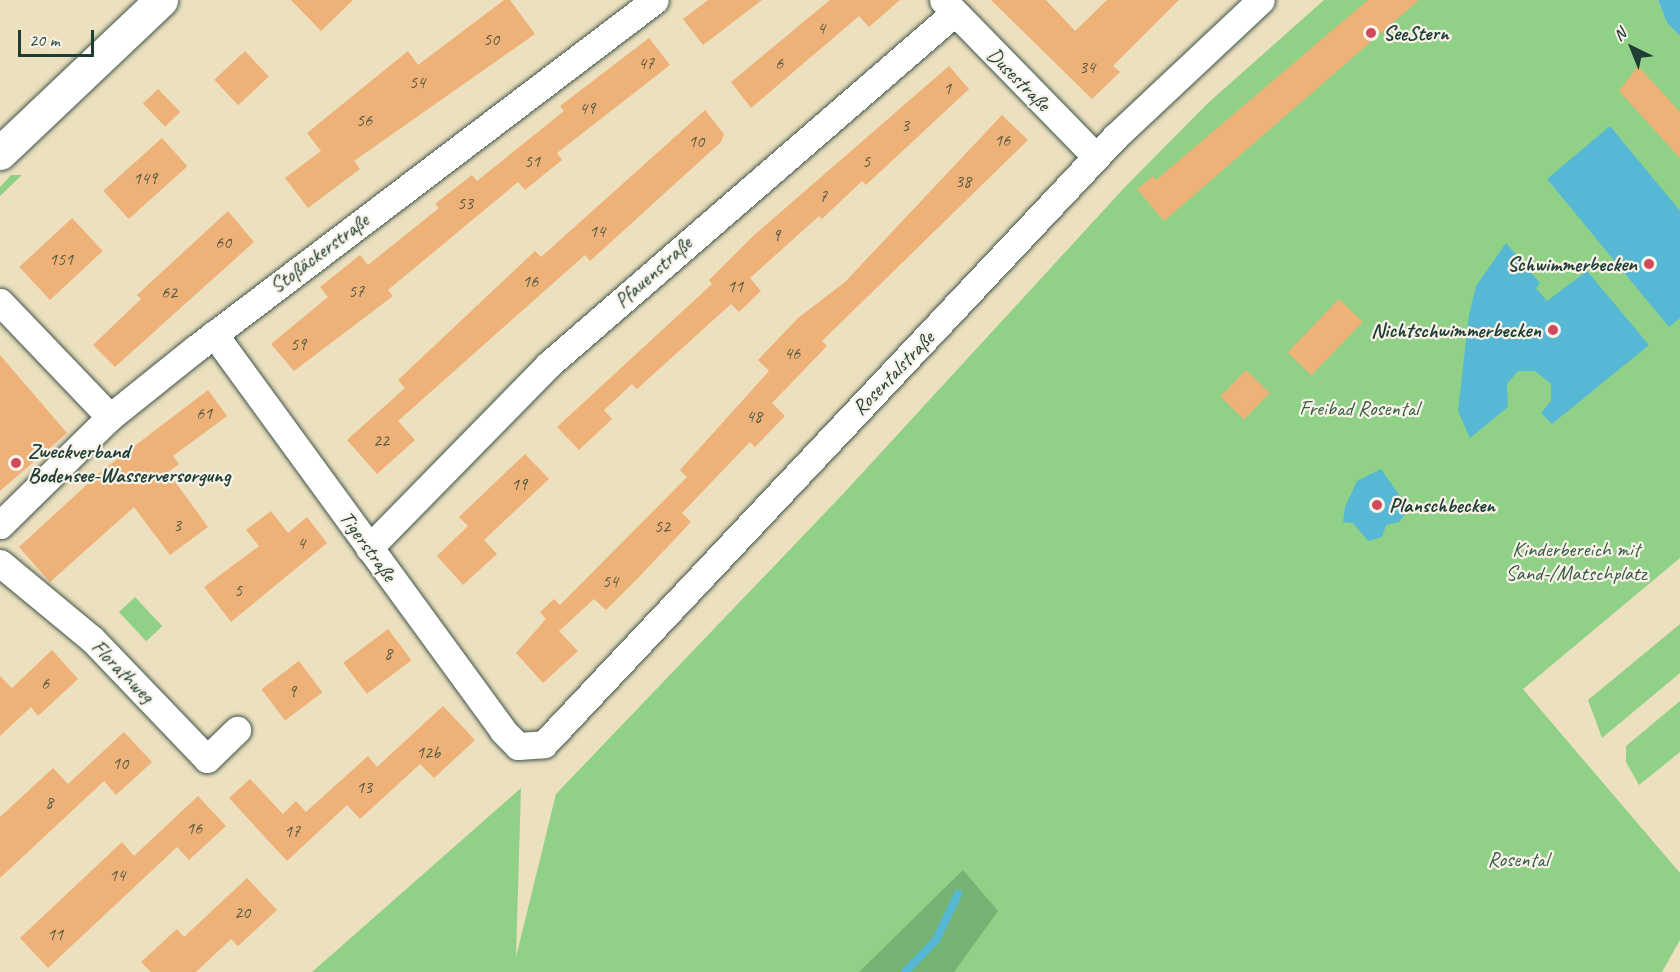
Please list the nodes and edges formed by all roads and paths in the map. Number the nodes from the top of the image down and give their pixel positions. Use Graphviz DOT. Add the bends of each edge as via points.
graph roads {
  1 [pos="161,0"];
  2 [pos="655,0"];
  3 [pos="1262,0"];
  4 [pos="948,7"];
  5 [pos="0,153"];
  6 [pos="1096,157"];
  7 [pos="0,302"];
  8 [pos="214,334"];
  9 [pos="110,417"];
  10 [pos="0,525"];
  11 [pos="369,548"];
  12 [pos="0,563"];
  13 [pos="237,730"];
  14 [pos="529,748"];
  1 -- 5 [label="main road"];
  2 -- 8 [label="street, Stoßäckerstraße"];
  3 -- 6 [label="street, Rosentalstraße"];
  4 -- 6 [label="street, Dusestraße"];
  4 -- 11 [label="street, Pfauenstraße" via="549,365"];
  6 -- 14 [label="street, Rosentalstraße" via="544,744"];
  7 -- 9 [label="street"];
  8 -- 9 [label="street, Stoßäckerstraße"];
  8 -- 11 [label="street, Tigerstraße"];
  9 -- 10 [label="street, Stoßäckerstraße"];
  11 -- 14 [label="street, Tigerstraße" via="503,731"];
  12 -- 13 [label="street, Florathweg" via="92,639 207,759"];
}
